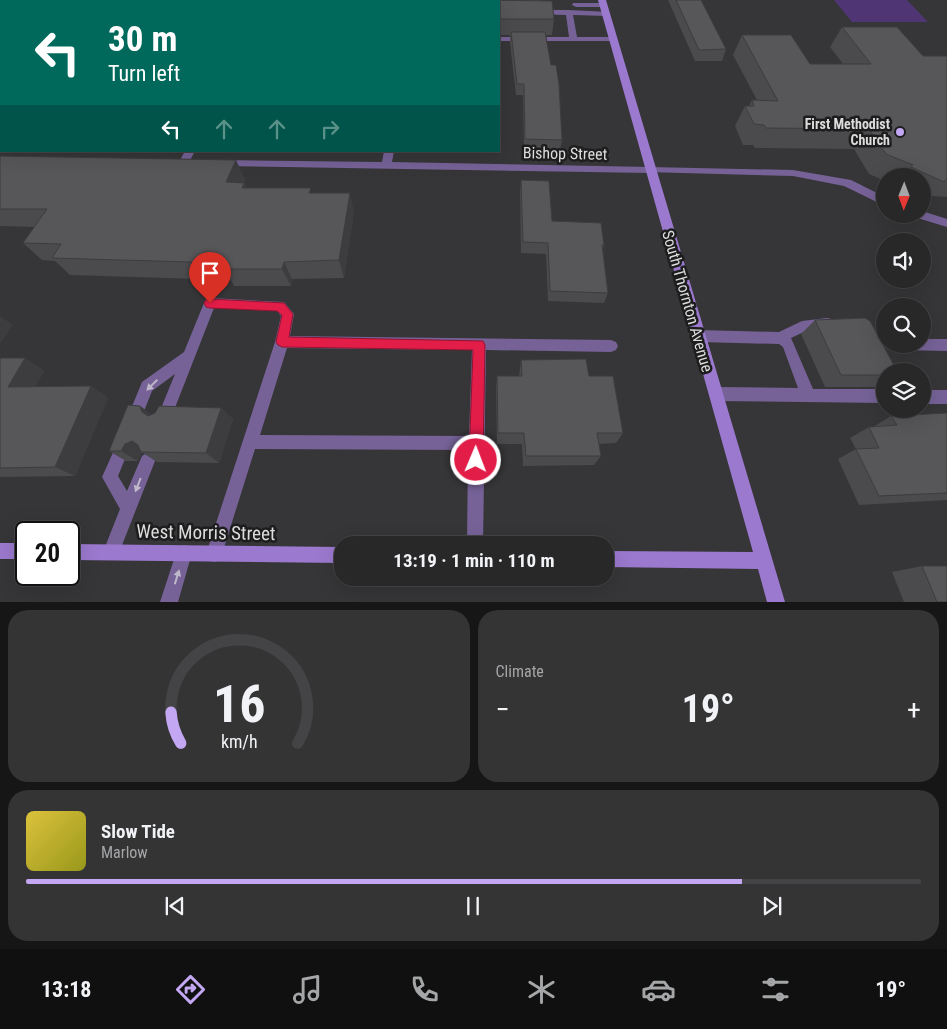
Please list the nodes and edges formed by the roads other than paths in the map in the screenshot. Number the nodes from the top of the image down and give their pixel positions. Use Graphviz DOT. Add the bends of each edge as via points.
graph roads {
  1 [pos="604,7"];
  2 [pos="569,12"];
  3 [pos="500,39"];
  4 [pos="574,39"];
  5 [pos="613,39"];
  6 [pos="189,152"];
  7 [pos="389,152"];
  8 [pos="184,162"];
  9 [pos="213,162"];
  10 [pos="387,165"];
  11 [pos="650,170"];
  12 [pos="876,198"];
  13 [pos="931,218"];
  14 [pos="947,223"];
  15 [pos="837,324"];
  16 [pos="699,336"];
  17 [pos="781,338"];
  18 [pos="282,342"];
  19 [pos="479,345"];
  20 [pos="931,345"];
  21 [pos="947,345"];
  22 [pos="611,346"];
  23 [pos="190,354"];
  24 [pos="716,394"];
  25 [pos="808,395"];
  26 [pos="876,396"];
  27 [pos="931,397"];
  28 [pos="947,397"];
  29 [pos="164,418"];
  30 [pos="250,442"];
  31 [pos="476,443"];
  32 [pos="147,462"];
  33 [pos="129,509"];
  34 [pos="475,536"];
  35 [pos="0,551"];
  36 [pos="15,551"];
  37 [pos="80,552"];
  38 [pos="111,552"];
  39 [pos="184,553"];
  40 [pos="214,554"];
  41 [pos="334,556"];
  42 [pos="614,559"];
  43 [pos="764,561"];
  44 [pos="170,602"];
  45 [pos="776,602"];
  1 -- 2 [label="street"];
  1 -- 2 [label="street" via="531,7"];
  1 -- 5 [label="main road, South Thornton Avenue"];
  2 -- 4 [label="street"];
  3 -- 4 [label="street"];
  4 -- 5 [label="street"];
  5 -- 11 [label="main road, South Thornton Avenue"];
  6 -- 8 [label="street"];
  7 -- 10 [label="street"];
  9 -- 10 [label="street, Bishop Street"];
  10 -- 11 [label="street, Bishop Street"];
  11 -- 12 [label="street, Bishop Street" via="793,173 847,183"];
  11 -- 16 [label="main road, South Thornton Avenue"];
  13 -- 14 [label="street"];
  15 -- 17 [label="street" via="810,323 798,326"];
  16 -- 17 [label="street"];
  16 -- 24 [label="main road, South Thornton Avenue"];
  17 -- 25 [label="street" via="788,343"];
  18 -- 19 [label="street"];
  18 -- 23 [label="street" via="288,314 280,306 210,303"];
  18 -- 30 [label="street"];
  19 -- 22 [label="street"];
  19 -- 31 [label="street"];
  20 -- 21 [label="street"];
  23 -- 29 [label="street"];
  23 -- 33 [label="street, one-way" via="147,387 110,477"];
  24 -- 25 [label="street"];
  24 -- 43 [label="main road, South Thornton Avenue"];
  25 -- 26 [label="street"];
  27 -- 28 [label="street"];
  30 -- 31 [label="street"];
  30 -- 40 [label="street"];
  31 -- 34 [label="street"];
  32 -- 33 [label="street, one-way"];
  33 -- 38 [label="street"];
  35 -- 36 [label="main road"];
  37 -- 38 [label="main road, West Morris Street"];
  38 -- 39 [label="main road, West Morris Street"];
  39 -- 40 [label="main road, West Morris Street"];
  44 -- 39 [label="street, one-way"];
  40 -- 41 [label="main road, West Morris Street"];
  42 -- 43 [label="main road"];
  43 -- 45 [label="main road, South Thornton Avenue"];
}
